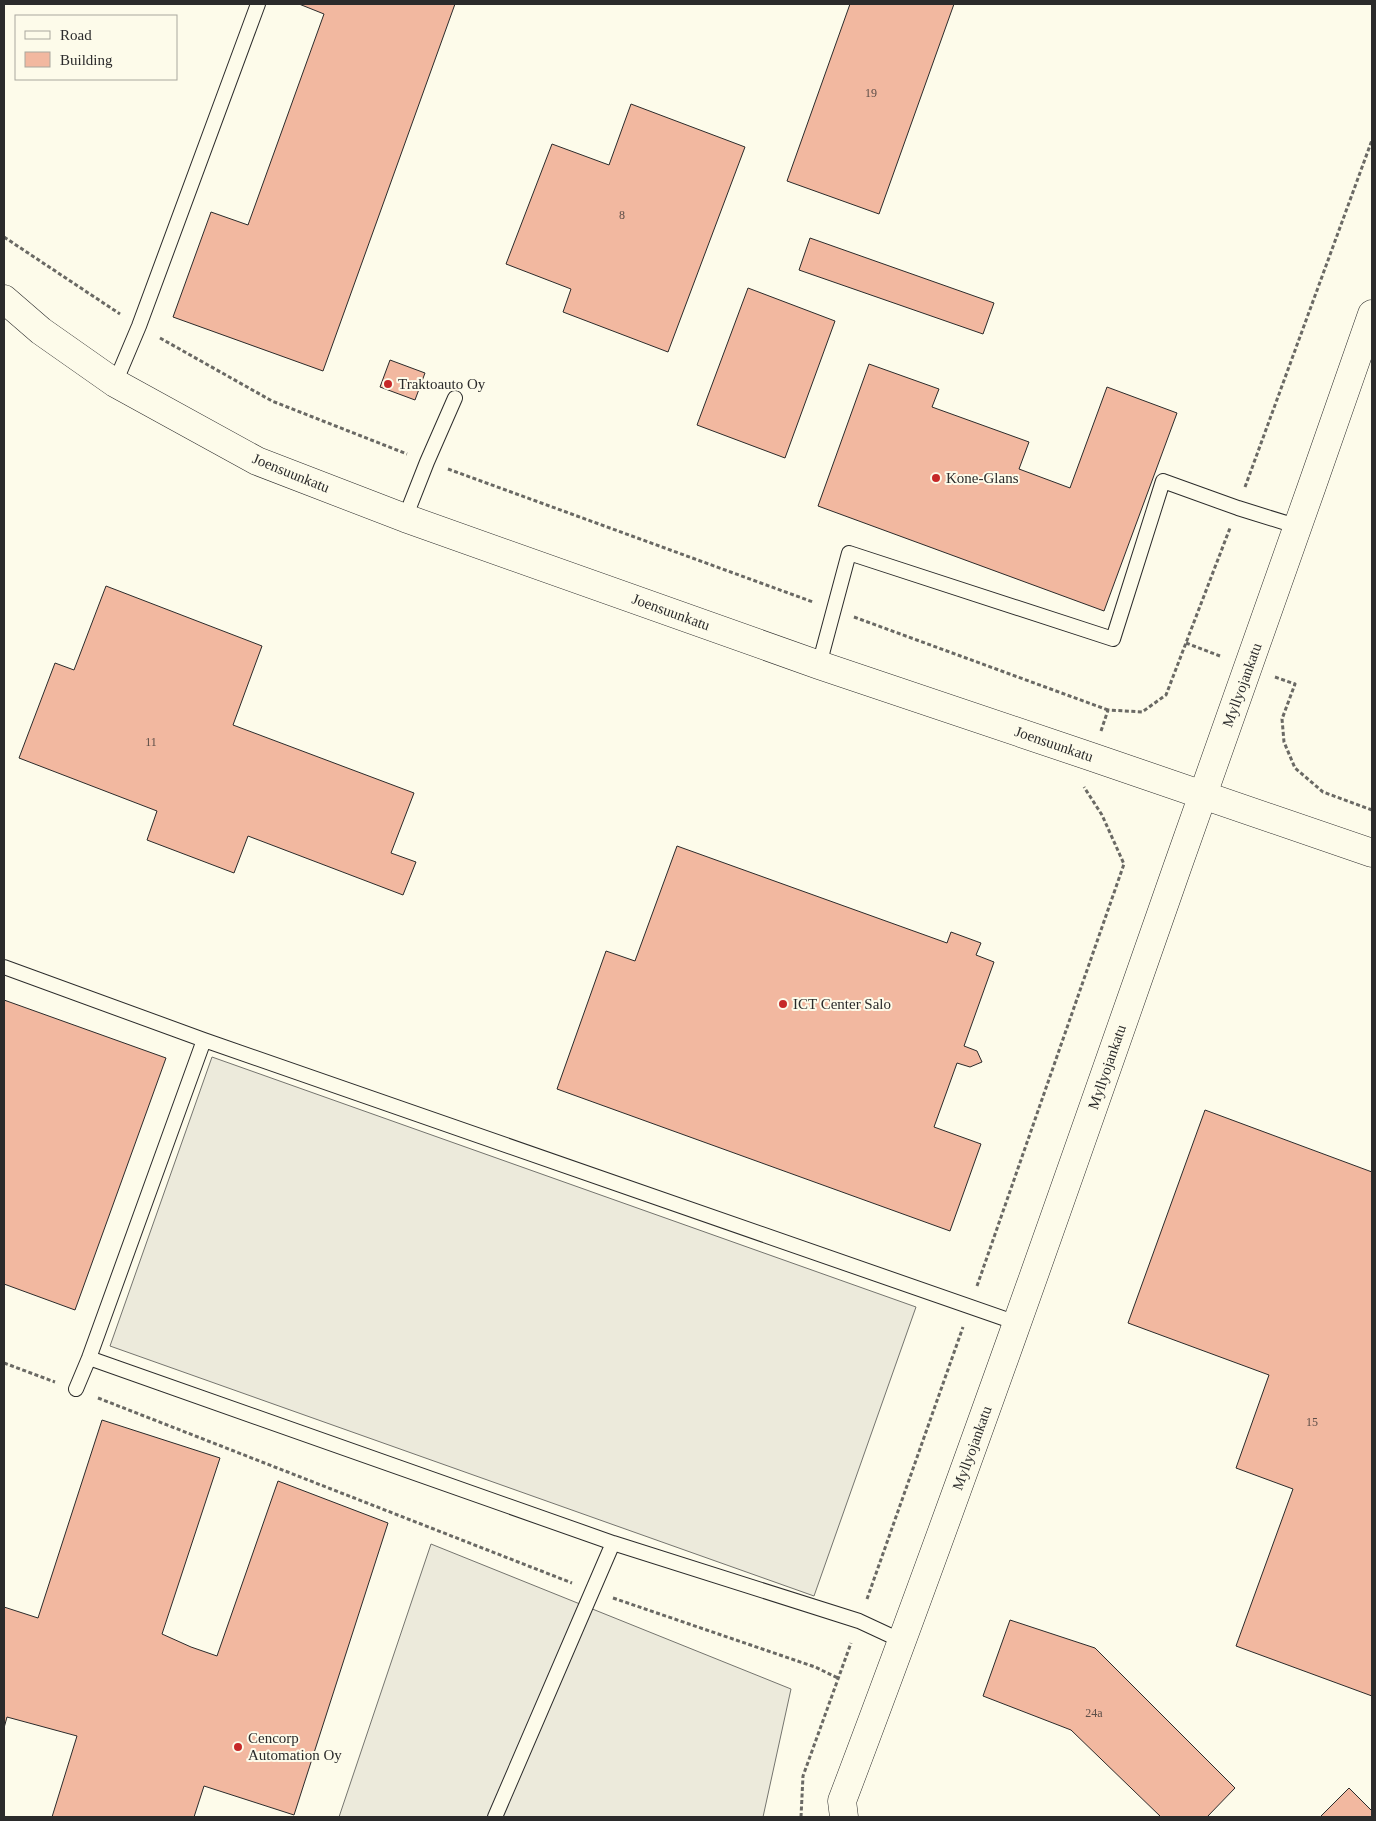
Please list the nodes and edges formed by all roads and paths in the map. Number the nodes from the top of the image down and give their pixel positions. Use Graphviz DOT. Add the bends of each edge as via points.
graph roads {
  1 [pos="258,4"];
  2 [pos="1372,140"];
  3 [pos="4,237"];
  4 [pos="4,300"];
  5 [pos="1372,314"];
  6 [pos="139,326"];
  7 [pos="114,383"];
  8 [pos="455,398"];
  9 [pos="427,462"];
  10 [pos="1238,508"];
  11 [pos="404,518"];
  12 [pos="1299,527"];
  13 [pos="834,609"];
  14 [pos="1186,644"];
  15 [pos="819,665"];
  16 [pos="1248,667"];
  17 [pos="1108,710"];
  18 [pos="1092,757"];
  19 [pos="1202,796"];
  20 [pos="1372,810"];
  21 [pos="1372,853"];
  22 [pos="4,967"];
  23 [pos="204,1040"];
  24 [pos="970,1306"];
  25 [pos="1017,1323"];
  26 [pos="89,1358"];
  27 [pos="4,1363"];
  28 [pos="76,1389"];
  29 [pos="613,1543"];
  30 [pos="593,1591"];
  31 [pos="859,1621"];
  32 [pos="902,1641"];
  33 [pos="838,1678"];
  34 [pos="495,1817"];
  35 [pos="801,1817"];
  36 [pos="844,1817"];
  1 -- 6 [label="lane"];
  2 -- 10 [label="path"];
  3 -- 6 [label="path"];
  4 -- 7 [label="street, Joensuunkatu"];
  5 -- 12 [label="street, Myllyojankatu"];
  6 -- 7 [label="lane"];
  6 -- 9 [label="path" via="272,401"];
  7 -- 11 [label="street, Joensuunkatu" via="257,461"];
  8 -- 9 [label="lane"];
  9 -- 11 [label="lane"];
  9 -- 13 [label="path"];
  10 -- 12 [label="lane"];
  10 -- 13 [label="lane" via="1162,481 1113,640 849,553"];
  10 -- 14 [label="path"];
  11 -- 15 [label="street, Joensuunkatu"];
  12 -- 16 [label="street, Myllyojankatu"];
  13 -- 15 [label="lane"];
  13 -- 17 [label="path"];
  14 -- 16 [label="path"];
  14 -- 17 [label="path" via="1166,695 1142,712"];
  15 -- 18 [label="street, Joensuunkatu"];
  16 -- 19 [label="street, Myllyojankatu"];
  16 -- 20 [label="path" via="1294,684 1282,719 1284,742 1295,768 1323,792"];
  17 -- 18 [label="path"];
  18 -- 19 [label="street, Joensuunkatu"];
  18 -- 24 [label="path" via="1084,787 1102,815 1124,864"];
  19 -- 21 [label="street, Joensuunkatu"];
  19 -- 25 [label="street, Myllyojankatu"];
  22 -- 23 [label="lane"];
  23 -- 24 [label="lane"];
  23 -- 26 [label="lane"];
  24 -- 25 [label="lane"];
  24 -- 31 [label="path"];
  25 -- 32 [label="street, Myllyojankatu"];
  26 -- 28 [label="lane"];
  26 -- 29 [label="lane"];
  27 -- 28 [label="path"];
  28 -- 30 [label="path"];
  29 -- 30 [label="lane"];
  29 -- 31 [label="lane"];
  30 -- 33 [label="path" via="815,1667"];
  30 -- 34 [label="lane"];
  31 -- 32 [label="lane"];
  31 -- 33 [label="path"];
  32 -- 36 [label="street, Myllyojankatu" via="842,1801"];
  33 -- 35 [label="path" via="802,1776"];
}
